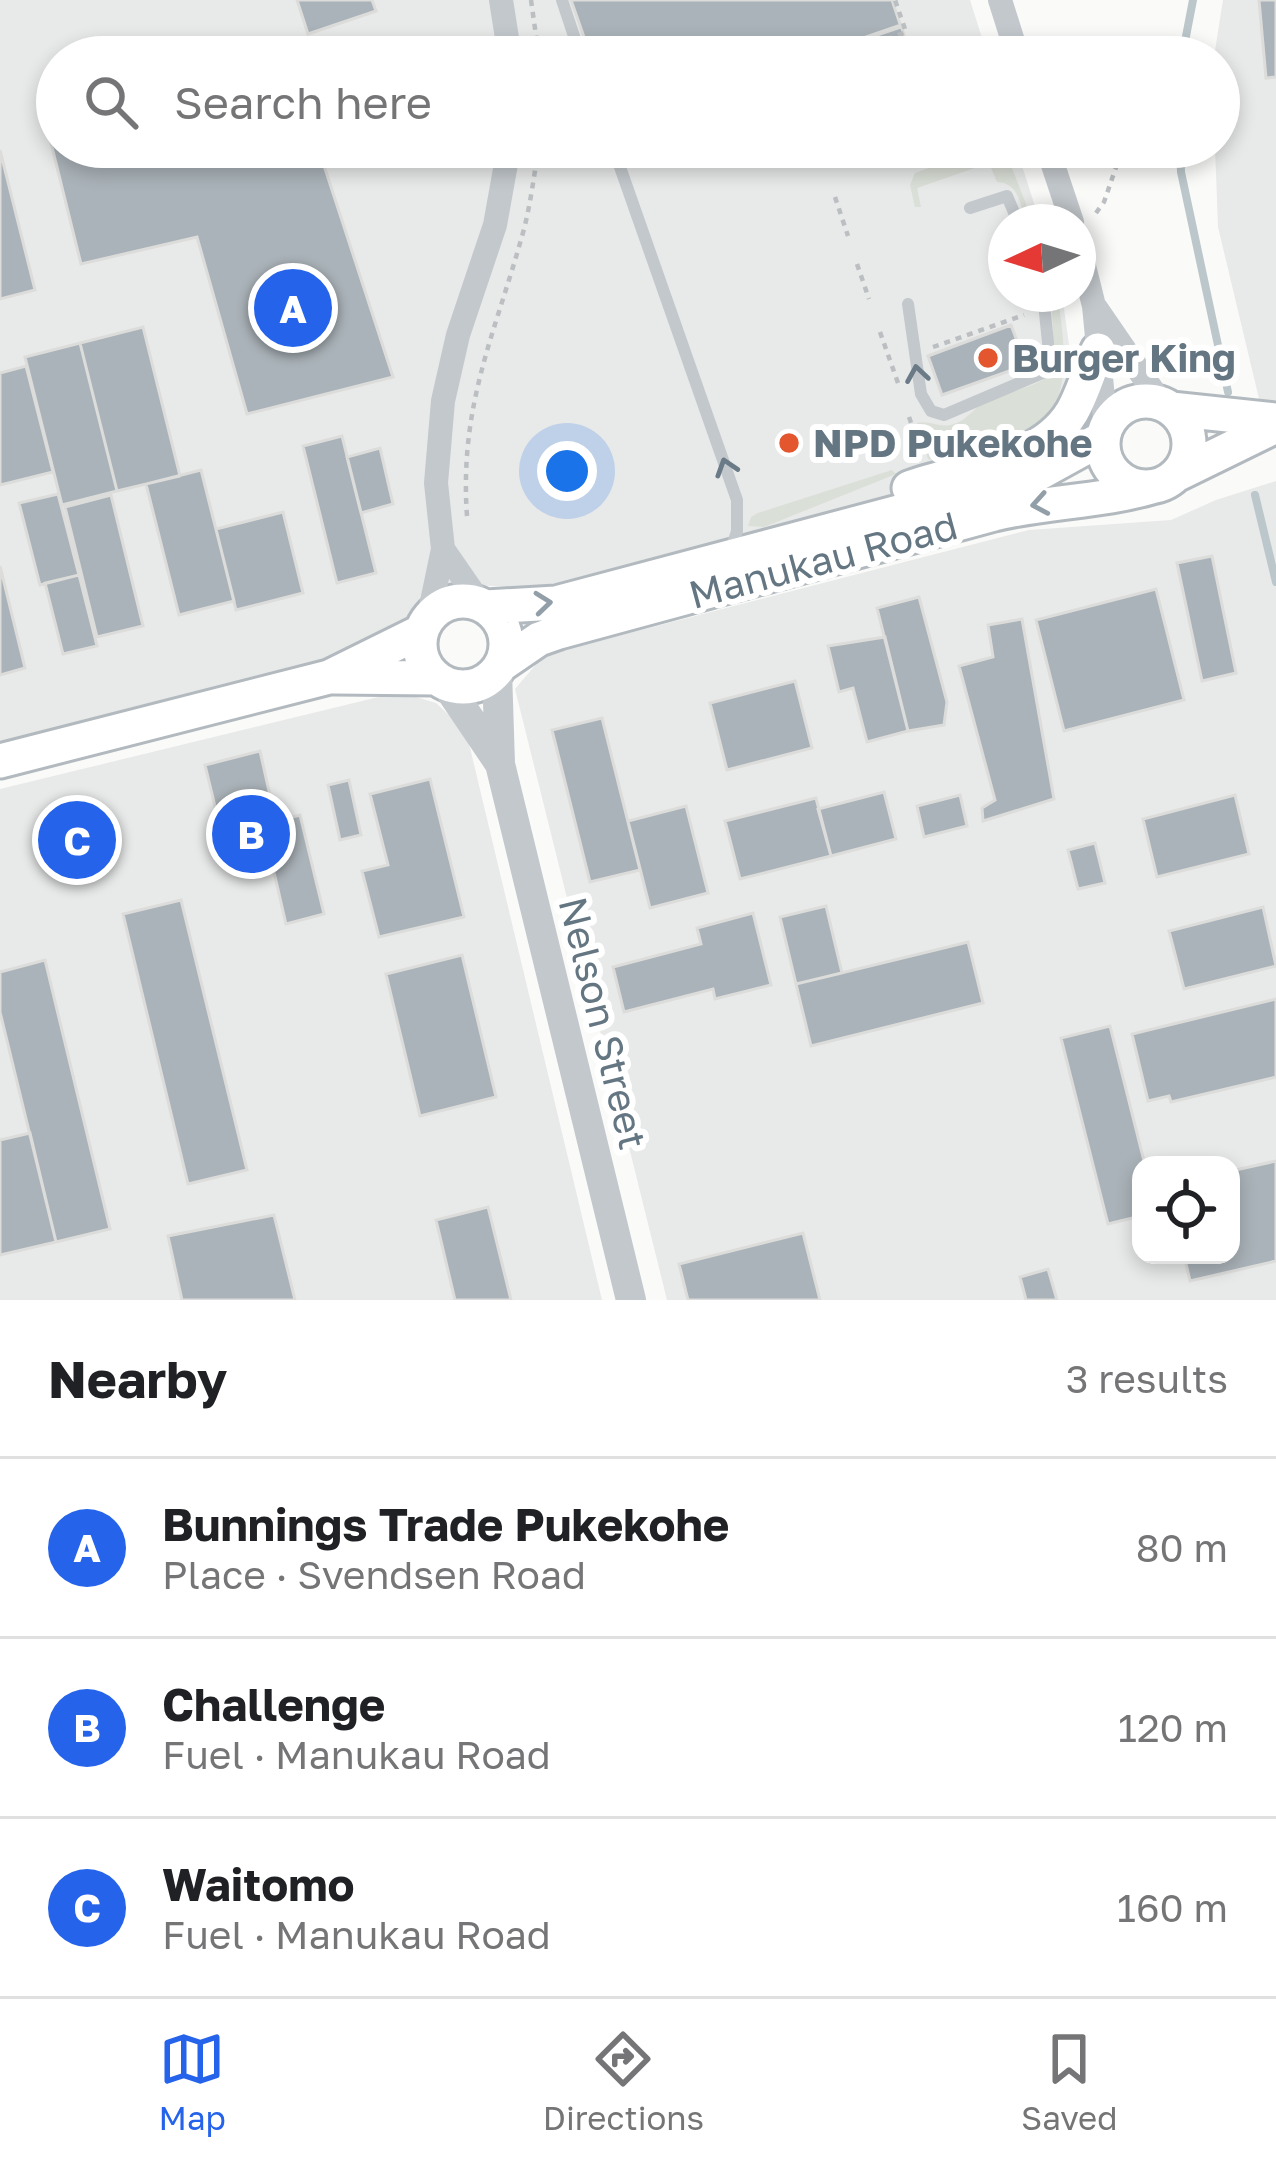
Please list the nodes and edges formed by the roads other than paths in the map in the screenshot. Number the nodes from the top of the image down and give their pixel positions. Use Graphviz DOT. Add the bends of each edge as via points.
graph roads {
  1 [pos="502,0"];
  2 [pos="562,0"];
  3 [pos="1000,0"];
  4 [pos="506,36"];
  5 [pos="574,36"];
  6 [pos="1011,36"];
  7 [pos="504,168"];
  8 [pos="620,168"];
  9 [pos="1056,168"];
  10 [pos="1010,204"];
  11 [pos="1070,204"];
  12 [pos="970,208"];
  13 [pos="908,304"];
  14 [pos="1096,310"];
  15 [pos="1045,312"];
  16 [pos="1094,312"];
  17 [pos="1098,350"];
  18 [pos="1167,407"];
  19 [pos="1276,423"];
  20 [pos="1105,433"];
  21 [pos="1165,480"];
  22 [pos="823,533"];
  23 [pos="443,549"];
  24 [pos="727,560"];
  25 [pos="484,606"];
  26 [pos="426,624"];
  27 [pos="499,668"];
  28 [pos="329,677"];
  29 [pos="441,681"];
  30 [pos="0,761"];
  31 [pos="500,764"];
  32 [pos="631,1300"];
  1 -- 4 [label="street"];
  2 -- 5 [label="lane"];
  3 -- 6 [label="street"];
  7 -- 23 [label="street" via="442,401 436,483"];
  24 -- 8 [label="lane, one-way" via="737,500"];
  9 -- 11 [label="street"];
  10 -- 12 [label="lane" via="1007,196"];
  15 -- 13 [label="lane, one-way" via="1045,372 944,415 921,394"];
  14 -- 18 [label="street"];
  16 -- 17 [label="street"];
  17 -- 20 [label="street"];
  17 -- 22 [label="main road" via="1071,414 1047,440 913,487"];
  18 -- 19 [label="main road, Manukau Road"];
  18 -- 20 [label="main road" via="1135,402"];
  18 -- 21 [label="main road" via="1181,420 1189,448"];
  19 -- 21 [label="main road, Manukau Road"];
  20 -- 21 [label="main road" via="1107,461 1121,479 1143,487"];
  20 -- 22 [label="main road, Manukau Road" via="1034,476"];
  21 -- 27 [label="main road, Manukau Road, one-way" via="1110,498 994,514 577,627 539,640"];
  22 -- 24 [label="main road, Manukau Road"];
  23 -- 25 [label="street"];
  23 -- 26 [label="street"];
  25 -- 24 [label="main road, Manukau Road, one-way" via="556,603"];
  25 -- 26 [label="main road" via="454,602"];
  25 -- 27 [label="main road" via="506,639"];
  26 -- 28 [label="main road"];
  26 -- 29 [label="main road" via="422,656"];
  27 -- 29 [label="main road" via="480,684"];
  27 -- 31 [label="street, Nelson Street"];
  28 -- 29 [label="main road"];
  28 -- 30 [label="main road"];
  29 -- 31 [label="street, Nelson Street"];
  31 -- 32 [label="street, Nelson Street"];
}
